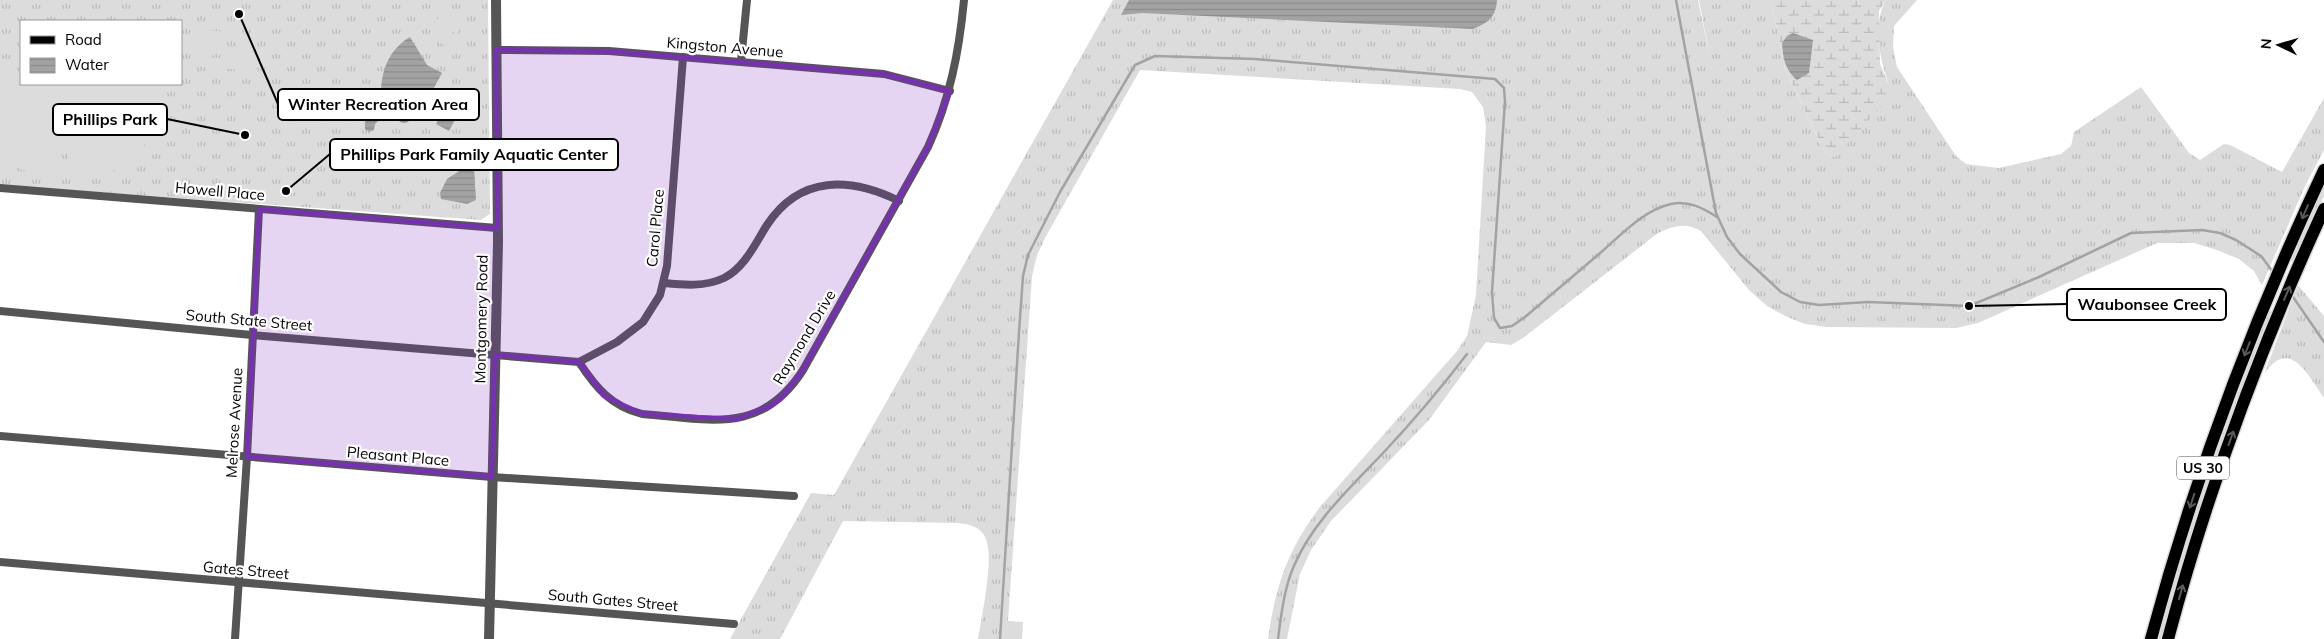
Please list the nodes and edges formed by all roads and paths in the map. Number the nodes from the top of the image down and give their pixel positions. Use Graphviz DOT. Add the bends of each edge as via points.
graph roads {
  1 [pos="496,0"];
  2 [pos="747,0"];
  3 [pos="964,0"];
  4 [pos="496,50"];
  5 [pos="684,57"];
  6 [pos="742,61"];
  7 [pos="950,91"];
  8 [pos="2324,170"];
  9 [pos="0,188"];
  10 [pos="899,201"];
  11 [pos="259,209"];
  12 [pos="2324,210"];
  13 [pos="497,228"];
  14 [pos="664,283"];
  15 [pos="0,311"];
  16 [pos="252,335"];
  17 [pos="496,355"];
  18 [pos="579,362"];
  19 [pos="0,436"];
  20 [pos="247,457"];
  21 [pos="492,477"];
  22 [pos="794,496"];
  23 [pos="0,562"];
  24 [pos="238,583"];
  25 [pos="490,604"];
  26 [pos="734,624"];
  27 [pos="235,639"];
  28 [pos="489,639"];
  29 [pos="2151,639"];
  30 [pos="2168,639"];
  1 -- 4 [label="street, Montgomery Road"];
  2 -- 6 [label="street"];
  3 -- 7 [label="street, Raymond Drive"];
  4 -- 5 [label="street, Kingston Avenue" via="609,51"];
  4 -- 13 [label="street, Montgomery Road"];
  5 -- 6 [label="street, Kingston Avenue"];
  5 -- 14 [label="street, Carol Place"];
  6 -- 7 [label="street, Kingston Avenue" via="884,74"];
  7 -- 10 [label="street, Raymond Drive" via="928,147"];
  8 -- 29 [label="main road, US 30, one-way" via="2286,254 2215,432"];
  9 -- 11 [label="street, Howell Place"];
  10 -- 14 [label="street" via="879,191 847,184 817,186 802,191 778,210 747,257 724,278 700,284"];
  10 -- 18 [label="street, Raymond Drive" via="803,370 781,400 769,407 737,419 642,414 622,408 604,396"];
  11 -- 13 [label="street, Howell Place"];
  11 -- 16 [label="street, Melrose Avenue"];
  30 -- 12 [label="main road, US 30, one-way" via="2227,448 2276,318"];
  13 -- 17 [label="street, Montgomery Road"];
  14 -- 18 [label="street, Carol Place" via="651,310 632,333"];
  15 -- 16 [label="street, South State Street"];
  16 -- 17 [label="street, South State Street"];
  16 -- 20 [label="street, Melrose Avenue"];
  17 -- 18 [label="street"];
  17 -- 21 [label="street, Montgomery Road"];
  19 -- 20 [label="street, Pleasant Place"];
  20 -- 21 [label="street, Pleasant Place"];
  20 -- 24 [label="street, Melrose Avenue"];
  21 -- 22 [label="street, Pleasant Place"];
  21 -- 25 [label="street, Montgomery Road"];
  23 -- 24 [label="street, Gates Street"];
  24 -- 25 [label="street, Gates Street"];
  24 -- 27 [label="street, Melrose Avenue"];
  25 -- 26 [label="street, South Gates Street"];
  25 -- 28 [label="street, Montgomery Road"];
}
